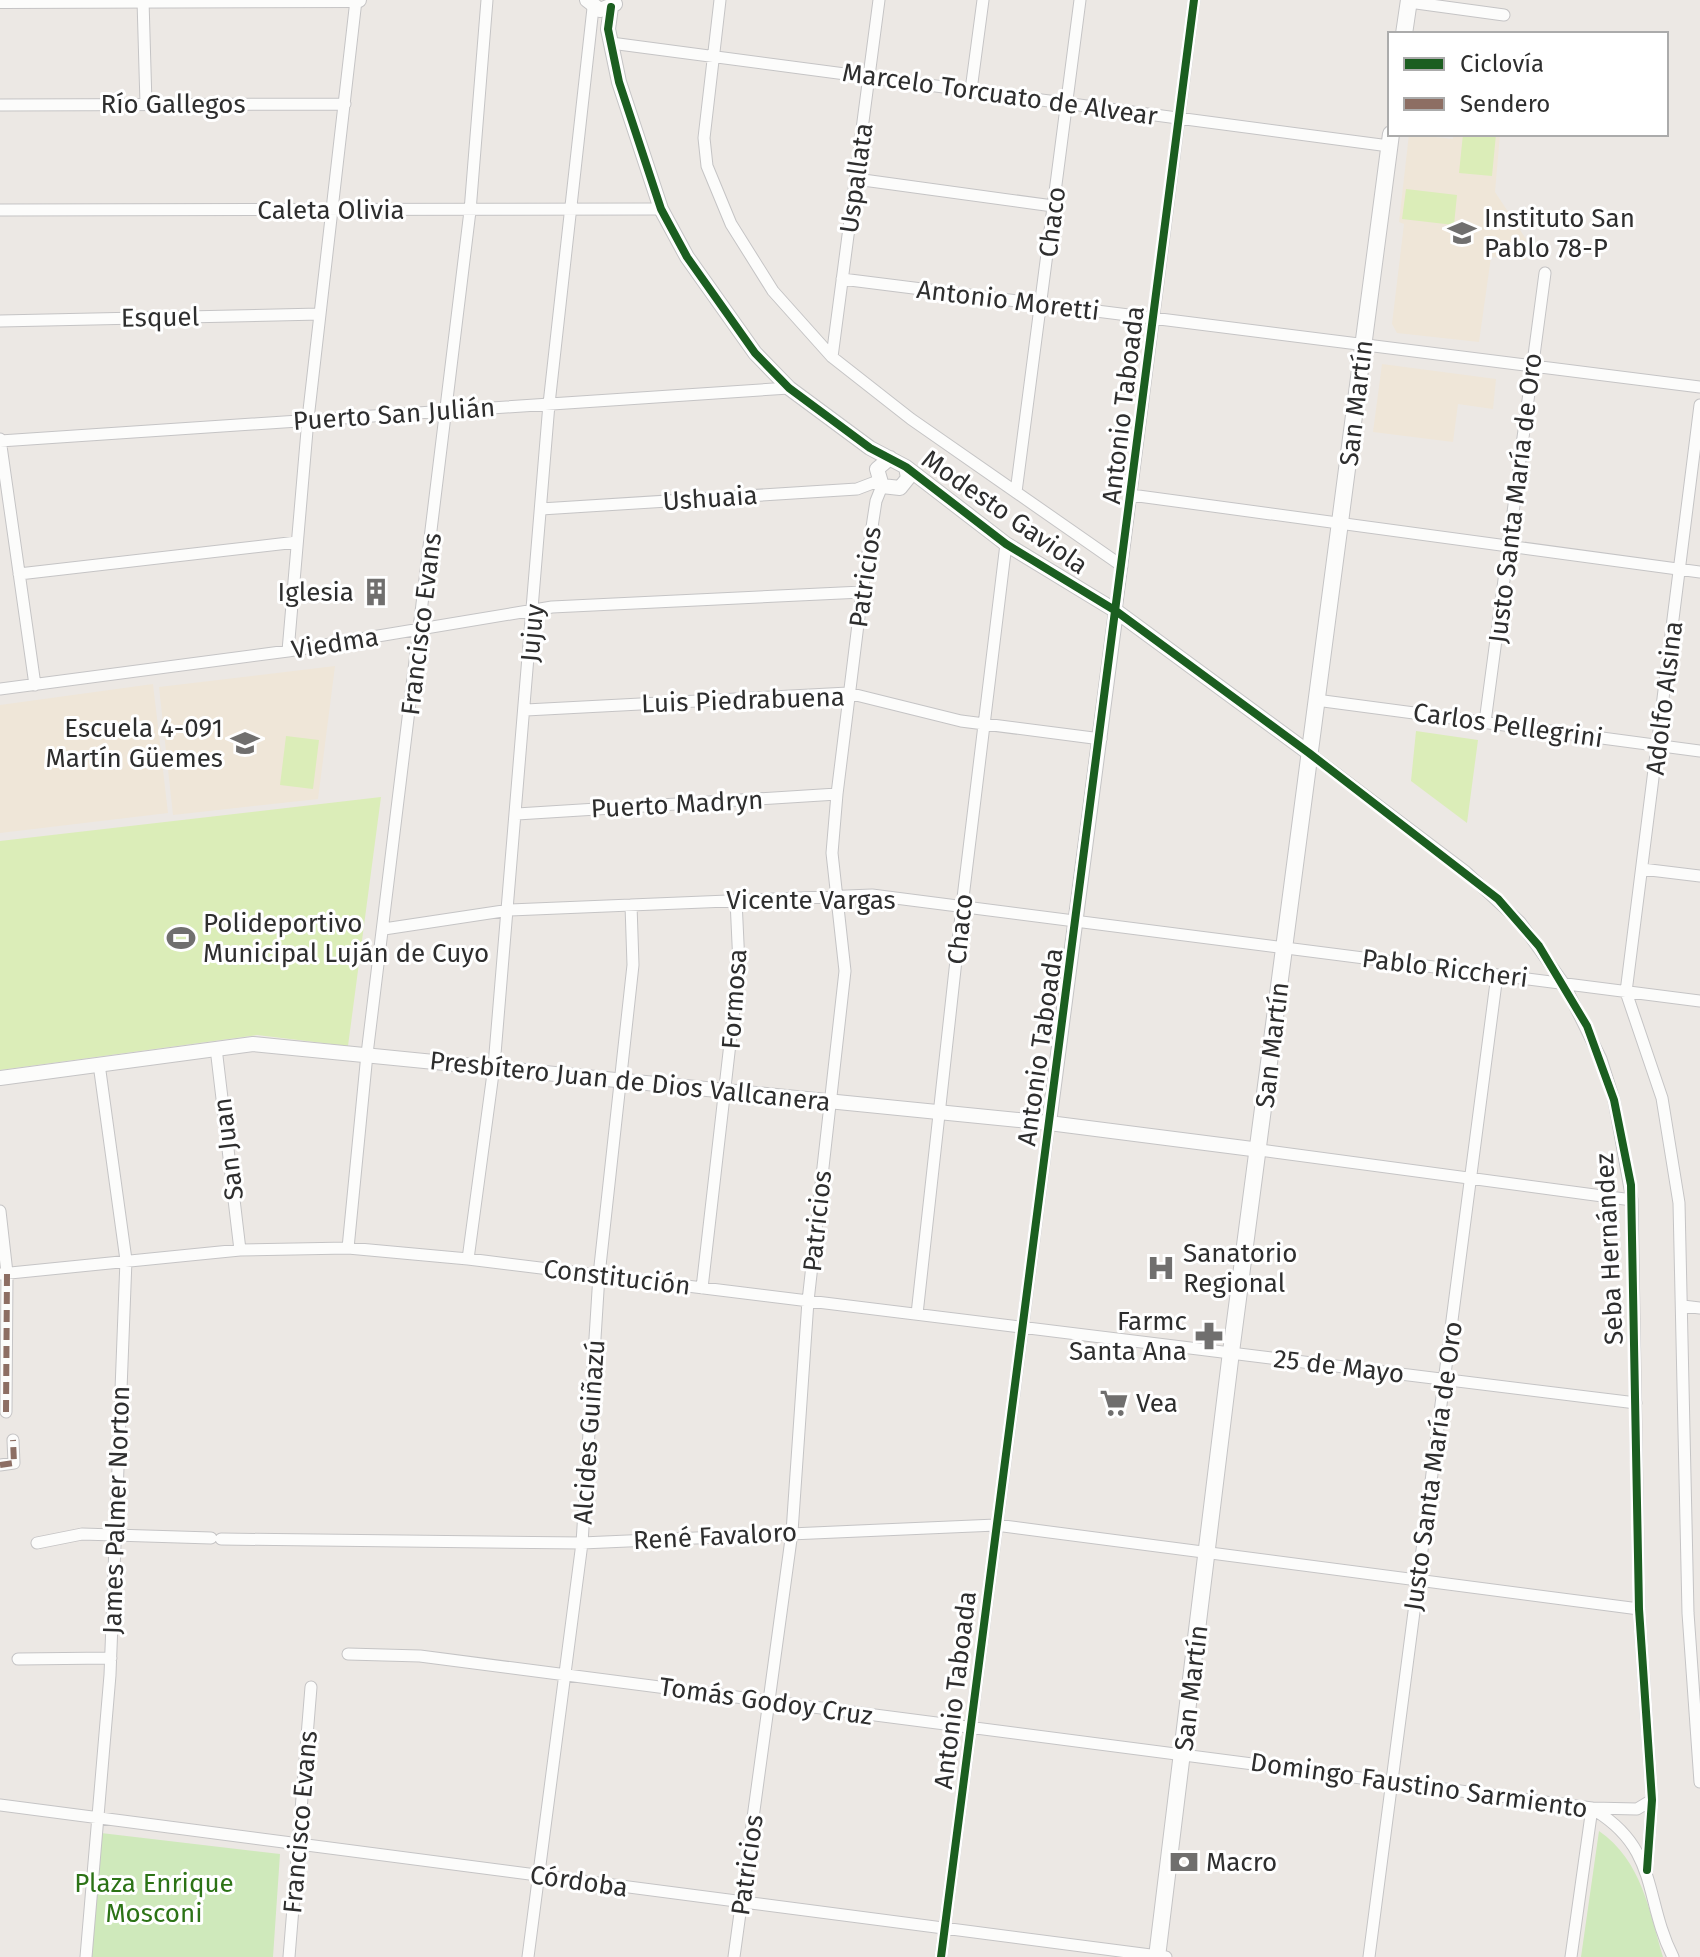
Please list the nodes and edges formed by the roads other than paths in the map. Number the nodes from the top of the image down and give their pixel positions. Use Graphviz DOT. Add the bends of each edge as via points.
graph roads {
  1 [pos="143,0"];
  2 [pos="250,0"];
  3 [pos="358,0"];
  4 [pos="487,0"];
  5 [pos="720,0"];
  6 [pos="879,0"];
  7 [pos="983,0"];
  8 [pos="1080,0"];
  9 [pos="1194,0"];
  10 [pos="0,1"];
  11 [pos="46,1"];
  12 [pos="1409,1"];
  13 [pos="596,4"];
  14 [pos="1504,15"];
  15 [pos="1404,32"];
  16 [pos="609,36"];
  17 [pos="714,56"];
  18 [pos="869,77"];
  19 [pos="971,90"];
  20 [pos="1067,103"];
  21 [pos="146,104"];
  22 [pos="345,104"];
  23 [pos="0,105"];
  24 [pos="1180,118"];
  25 [pos="1390,140"];
  26 [pos="856,179"];
  27 [pos="1053,206"];
  28 [pos="570,209"];
  29 [pos="661,209"];
  30 [pos="0,210"];
  31 [pos="333,210"];
  32 [pos="470,211"];
  33 [pos="1545,273"];
  34 [pos="842,279"];
  35 [pos="1042,305"];
  36 [pos="320,314"];
  37 [pos="1154,319"];
  38 [pos="0,321"];
  39 [pos="1363,345"];
  40 [pos="832,357"];
  41 [pos="1532,367"];
  42 [pos="1700,387"];
  43 [pos="789,388"];
  44 [pos="549,404"];
  45 [pos="1700,405"];
  46 [pos="446,411"];
  47 [pos="308,419"];
  48 [pos="0,440"];
  49 [pos="870,448"];
  50 [pos="890,458"];
  51 [pos="906,467"];
  52 [pos="879,479"];
  53 [pos="900,488"];
  54 [pos="1016,492"];
  55 [pos="1131,495"];
  56 [pos="949,503"];
  57 [pos="541,509"];
  58 [pos="1341,522"];
  59 [pos="297,542"];
  60 [pos="1006,544"];
  61 [pos="1510,545"];
  62 [pos="1122,566"];
  63 [pos="1680,570"];
  64 [pos="1700,572"];
  65 [pos="19,574"];
  66 [pos="862,592"];
  67 [pos="534,609"];
  68 [pos="1116,611"];
  69 [pos="420,630"];
  70 [pos="288,651"];
  71 [pos="35,685"];
  72 [pos="0,689"];
  73 [pos="848,693"];
  74 [pos="1316,700"];
  75 [pos="526,710"];
  76 [pos="1485,722"];
  77 [pos="984,723"];
  78 [pos="1101,739"];
  79 [pos="1658,746"];
  80 [pos="1700,751"];
  81 [pos="1309,753"];
  82 [pos="837,794"];
  83 [pos="517,814"];
  84 [pos="1642,869"];
  85 [pos="1700,876"];
  86 [pos="839,895"];
  87 [pos="736,900"];
  88 [pos="631,905"];
  89 [pos="962,906"];
  90 [pos="510,910"];
  91 [pos="1077,921"];
  92 [pos="384,929"];
  93 [pos="1284,947"];
  94 [pos="1497,975"];
  95 [pos="1564,984"];
  96 [pos="1626,992"];
  97 [pos="1700,1001"];
  98 [pos="216,1048"];
  99 [pos="367,1054"];
  100 [pos="99,1064"];
  101 [pos="494,1066"];
  102 [pos="0,1078"];
  103 [pos="623,1080"];
  104 [pos="726,1091"];
  105 [pos="830,1101"];
  106 [pos="941,1112"];
  107 [pos="1049,1123"];
  108 [pos="1260,1150"];
  109 [pos="1470,1179"];
  110 [pos="1632,1200"];
  111 [pos="0,1211"];
  112 [pos="348,1248"];
  113 [pos="240,1250"];
  114 [pos="468,1259"];
  115 [pos="126,1260"];
  116 [pos="4,1274"];
  117 [pos="599,1275"];
  118 [pos="702,1288"];
  119 [pos="808,1301"];
  120 [pos="1683,1306"];
  121 [pos="1700,1308"];
  122 [pos="917,1314"];
  123 [pos="1024,1327"];
  124 [pos="1231,1352"];
  125 [pos="1444,1379"];
  126 [pos="1636,1403"];
  127 [pos="6,1412"];
  128 [pos="13,1440"];
  129 [pos="0,1465"];
  130 [pos="996,1525"];
  131 [pos="792,1532"];
  132 [pos="113,1534"];
  133 [pos="37,1543"];
  134 [pos="582,1543"];
  135 [pos="1207,1552"];
  136 [pos="1417,1580"];
  137 [pos="1639,1609"];
  138 [pos="1694,1614"];
  139 [pos="348,1654"];
  140 [pos="111,1658"];
  141 [pos="18,1659"];
  142 [pos="567,1675"];
  143 [pos="311,1687"];
  144 [pos="769,1701"];
  145 [pos="969,1728"];
  146 [pos="1184,1753"];
  147 [pos="1392,1782"];
  148 [pos="1700,1782"];
  149 [pos="1652,1800"];
  150 [pos="0,1805"];
  151 [pos="1592,1808"];
  152 [pos="97,1819"];
  153 [pos="297,1845"];
  154 [pos="1647,1870"];
  155 [pos="540,1876"];
  156 [pos="742,1903"];
  157 [pos="945,1928"];
  158 [pos="86,1957"];
  159 [pos="289,1957"];
  160 [pos="528,1957"];
  161 [pos="734,1957"];
  162 [pos="941,1957"];
  163 [pos="1160,1957"];
  164 [pos="1369,1957"];
  165 [pos="1571,1957"];
  166 [pos="1673,1957"];
  1 -- 2 [label="street"];
  1 -- 11 [label="street"];
  1 -- 21 [label="street"];
  2 -- 3 [label="street"];
  3 -- 22 [label="street"];
  4 -- 32 [label="street, Francisco Evans"];
  5 -- 17 [label="street"];
  6 -- 18 [label="street, Uspallata"];
  7 -- 19 [label="street"];
  8 -- 20 [label="street, Chaco"];
  9 -- 24 [label="street, Antonio Taboada"];
  10 -- 11 [label="street"];
  12 -- 14 [label="street"];
  12 -- 15 [label="main road"];
  13 -- 16 [label="street, Modesto Gaviola"];
  13 -- 28 [label="street, Jujuy"];
  16 -- 17 [label="street, Marcelo Torcuato de Alvear"];
  16 -- 29 [label="street, Modesto Gaviola" via="636,140"];
  17 -- 18 [label="street, Marcelo Torcuato de Alvear"];
  17 -- 40 [label="street" via="704,138 720,201 753,263 799,324"];
  18 -- 19 [label="street, Marcelo Torcuato de Alvear"];
  18 -- 26 [label="street, Uspallata"];
  19 -- 20 [label="street, Marcelo Torcuato de Alvear"];
  20 -- 24 [label="street, Marcelo Torcuato de Alvear"];
  20 -- 27 [label="street, Chaco"];
  21 -- 22 [label="street, Río Gallegos"];
  21 -- 23 [label="street, Río Gallegos"];
  22 -- 31 [label="street"];
  24 -- 25 [label="street, Marcelo Torcuato de Alvear"];
  24 -- 37 [label="street, Antonio Taboada"];
  25 -- 39 [label="main road, San Martín"];
  26 -- 27 [label="street"];
  26 -- 34 [label="street, Uspallata"];
  27 -- 35 [label="street, Chaco"];
  28 -- 29 [label="street, Caleta Olivia"];
  28 -- 32 [label="street, Caleta Olivia"];
  28 -- 44 [label="street, Jujuy"];
  29 -- 43 [label="street, Modesto Gaviola" via="723,312"];
  30 -- 31 [label="street, Caleta Olivia"];
  31 -- 32 [label="street, Caleta Olivia"];
  31 -- 36 [label="street"];
  32 -- 46 [label="street, Francisco Evans"];
  33 -- 41 [label="street, Justo Santa María de Oro"];
  34 -- 35 [label="street, Antonio Moretti"];
  34 -- 40 [label="street, Uspallata"];
  35 -- 37 [label="street, Antonio Moretti"];
  35 -- 54 [label="street, Chaco"];
  36 -- 38 [label="street, Esquel"];
  36 -- 47 [label="street"];
  37 -- 39 [label="street, Antonio Moretti"];
  37 -- 55 [label="street, Antonio Taboada"];
  39 -- 41 [label="street, Antonio Moretti"];
  39 -- 58 [label="main road, San Martín"];
  40 -- 54 [label="street"];
  41 -- 42 [label="street, Antonio Moretti"];
  41 -- 61 [label="street, Justo Santa María de Oro"];
  43 -- 44 [label="street, Puerto San Julián"];
  43 -- 49 [label="street, Modesto Gaviola"];
  44 -- 46 [label="street, Puerto San Julián"];
  44 -- 57 [label="street, Jujuy"];
  45 -- 63 [label="street, Adolfo Alsina"];
  46 -- 47 [label="street, Puerto San Julián"];
  46 -- 69 [label="street, Francisco Evans"];
  47 -- 48 [label="street, Puerto San Julián"];
  47 -- 59 [label="street"];
  48 -- 65 [label="street"];
  49 -- 50 [label="street, Modesto Gaviola"];
  49 -- 52 [label="street"];
  50 -- 51 [label="street, Modesto Gaviola"];
  50 -- 52 [label="street"];
  51 -- 53 [label="street" via="908,478"];
  51 -- 56 [label="street, Modesto Gaviola"];
  52 -- 53 [label="street, Modesto Gaviola"];
  52 -- 57 [label="street, Ushuaia" via="857,489"];
  52 -- 66 [label="street, Patricios"];
  53 -- 56 [label="street, Modesto Gaviola"];
  54 -- 62 [label="street"];
  55 -- 58 [label="street"];
  55 -- 62 [label="street, Antonio Taboada"];
  56 -- 60 [label="street, Modesto Gaviola"];
  57 -- 67 [label="street, Jujuy"];
  58 -- 61 [label="street"];
  58 -- 74 [label="main road, San Martín"];
  59 -- 65 [label="street"];
  59 -- 70 [label="street"];
  60 -- 68 [label="street, Modesto Gaviola"];
  60 -- 77 [label="street, Chaco"];
  61 -- 63 [label="street"];
  61 -- 76 [label="street, Justo Santa María de Oro"];
  62 -- 68 [label="street, Antonio Taboada"];
  63 -- 64 [label="street"];
  63 -- 79 [label="street, Adolfo Alsina"];
  65 -- 71 [label="street"];
  66 -- 67 [label="street, Viedma"];
  66 -- 73 [label="street, Patricios"];
  67 -- 69 [label="street, Viedma"];
  67 -- 75 [label="street, Jujuy"];
  68 -- 78 [label="street, Antonio Taboada"];
  68 -- 81 [label="street, Modesto Gaviola"];
  69 -- 70 [label="street, Viedma"];
  69 -- 92 [label="street, Francisco Evans"];
  70 -- 71 [label="street, Viedma"];
  71 -- 72 [label="street, Viedma"];
  73 -- 75 [label="street, Luis Piedrabuena"];
  73 -- 77 [label="street, Luis Piedrabuena"];
  73 -- 82 [label="street, Patricios"];
  74 -- 76 [label="street, Carlos Pellegrini"];
  74 -- 81 [label="main road, San Martín"];
  75 -- 83 [label="street, Jujuy"];
  76 -- 79 [label="street, Carlos Pellegrini"];
  77 -- 78 [label="street, Luis Piedrabuena"];
  77 -- 89 [label="street, Chaco"];
  78 -- 91 [label="street, Antonio Taboada"];
  79 -- 80 [label="street, Carlos Pellegrini"];
  79 -- 84 [label="street, Adolfo Alsina"];
  81 -- 93 [label="main road, San Martín"];
  81 -- 95 [label="street, Seba Hernández" via="1498,899"];
  82 -- 83 [label="street, Puerto Madryn"];
  82 -- 86 [label="street, Patricios" via="832,853"];
  83 -- 90 [label="street, Jujuy"];
  84 -- 85 [label="street"];
  84 -- 96 [label="street, Adolfo Alsina"];
  86 -- 87 [label="street, Vicente Vargas"];
  86 -- 89 [label="street, Vicente Vargas"];
  86 -- 105 [label="street, Patricios" via="845,971"];
  87 -- 88 [label="street, Vicente Vargas"];
  87 -- 104 [label="street, Formosa" via="739,965"];
  88 -- 90 [label="street, Vicente Vargas"];
  88 -- 103 [label="street, Alcides Guiñazú" via="633,965"];
  89 -- 91 [label="street, Vicente Vargas"];
  89 -- 106 [label="street, Chaco"];
  90 -- 92 [label="street, Vicente Vargas"];
  90 -- 101 [label="street, Jujuy"];
  91 -- 93 [label="street, Vicente Vargas"];
  91 -- 107 [label="street, Antonio Taboada"];
  92 -- 99 [label="street, Francisco Evans"];
  93 -- 94 [label="street, Pablo Riccheri"];
  93 -- 108 [label="main road, San Martín"];
  94 -- 95 [label="street, Pablo Riccheri"];
  94 -- 109 [label="street, Justo Santa María de Oro"];
  95 -- 96 [label="street, Pablo Riccheri"];
  95 -- 110 [label="street, Seba Hernández" via="1601,1059 1614,1100"];
  96 -- 97 [label="street, Pablo Riccheri"];
  96 -- 120 [label="street" via="1670,1130"];
  98 -- 99 [label="street, Presbítero Juan de Dios Vallcanera" via="253,1044"];
  98 -- 100 [label="street, Presbítero Juan de Dios Vallcanera"];
  98 -- 113 [label="street, San Juan"];
  99 -- 101 [label="street, Presbítero Juan de Dios Vallcanera"];
  99 -- 112 [label="street, Francisco Evans"];
  100 -- 102 [label="street, Presbítero Juan de Dios Vallcanera"];
  100 -- 115 [label="street, James Palmer Norton"];
  101 -- 103 [label="street, Presbítero Juan de Dios Vallcanera"];
  101 -- 114 [label="street, Jujuy"];
  103 -- 104 [label="street, Presbítero Juan de Dios Vallcanera"];
  103 -- 117 [label="street, Alcides Guiñazú"];
  104 -- 105 [label="street, Presbítero Juan de Dios Vallcanera"];
  104 -- 118 [label="street, Formosa"];
  105 -- 106 [label="street, Presbítero Juan de Dios Vallcanera"];
  105 -- 119 [label="street, Patricios"];
  106 -- 107 [label="street, Presbítero Juan de Dios Vallcanera"];
  106 -- 122 [label="street, Chaco"];
  107 -- 108 [label="street, Presbítero Juan de Dios Vallcanera"];
  107 -- 123 [label="street, Antonio Taboada"];
  108 -- 109 [label="street"];
  108 -- 124 [label="main road, San Martín"];
  109 -- 110 [label="street"];
  109 -- 125 [label="street, Justo Santa María de Oro"];
  110 -- 126 [label="street, Seba Hernández"];
  111 -- 116 [label="street"];
  112 -- 113 [label="street, Constitución"];
  112 -- 114 [label="street, Constitución"];
  113 -- 115 [label="street, Constitución"];
  114 -- 117 [label="street, Constitución"];
  115 -- 116 [label="street, Constitución"];
  115 -- 132 [label="street, James Palmer Norton"];
  116 -- 127 [label="street"];
  117 -- 118 [label="street, Constitución"];
  117 -- 134 [label="street, Alcides Guiñazú"];
  118 -- 119 [label="street, Constitución"];
  119 -- 122 [label="street, Constitución"];
  119 -- 131 [label="street, Patricios"];
  120 -- 121 [label="street"];
  120 -- 138 [label="street"];
  122 -- 123 [label="street, Constitución"];
  123 -- 124 [label="street, Constitución"];
  123 -- 130 [label="street, Antonio Taboada"];
  124 -- 125 [label="street, 25 de Mayo"];
  124 -- 135 [label="main road, San Martín"];
  125 -- 126 [label="street, 25 de Mayo"];
  125 -- 136 [label="street, Justo Santa María de Oro"];
  126 -- 137 [label="street, Seba Hernández"];
  128 -- 129 [label="street" via="14,1463"];
  130 -- 131 [label="street, René Favaloro"];
  130 -- 135 [label="street, René Favaloro"];
  130 -- 145 [label="street, Antonio Taboada"];
  131 -- 134 [label="street, René Favaloro"];
  131 -- 144 [label="street, Patricios"];
  132 -- 133 [label="street, René Favaloro"];
  132 -- 134 [label="street, René Favaloro"];
  132 -- 140 [label="street, James Palmer Norton"];
  134 -- 142 [label="street, Alcides Guiñazú"];
  135 -- 136 [label="street, René Favaloro"];
  135 -- 146 [label="main road, San Martín"];
  136 -- 137 [label="street, René Favaloro"];
  136 -- 147 [label="street, Justo Santa María de Oro"];
  137 -- 149 [label="street, Seba Hernández"];
  138 -- 148 [label="street"];
  139 -- 142 [label="street, Tomás Godoy Cruz" via="420,1656"];
  140 -- 141 [label="street"];
  140 -- 152 [label="street, James Palmer Norton"];
  142 -- 144 [label="street, Tomás Godoy Cruz"];
  142 -- 155 [label="street, Alcides Guiñazú"];
  143 -- 153 [label="street, Francisco Evans"];
  144 -- 145 [label="street, Tomás Godoy Cruz"];
  144 -- 156 [label="street, Patricios"];
  145 -- 146 [label="street, Tomás Godoy Cruz"];
  145 -- 157 [label="street, Antonio Taboada"];
  146 -- 147 [label="street, Domingo Faustino Sarmiento"];
  146 -- 163 [label="main road, San Martín"];
  147 -- 151 [label="street, Domingo Faustino Sarmiento"];
  147 -- 164 [label="street, Justo Santa María de Oro"];
  149 -- 151 [label="street, Domingo Faustino Sarmiento" via="1637,1809"];
  149 -- 154 [label="street, Seba Hernández"];
  150 -- 152 [label="street, Córdoba"];
  151 -- 154 [label="street, Seba Hernández" via="1625,1832"];
  151 -- 165 [label="street"];
  152 -- 153 [label="street, Córdoba"];
  152 -- 158 [label="street, James Palmer Norton"];
  153 -- 155 [label="street, Córdoba"];
  153 -- 159 [label="street, Francisco Evans"];
  154 -- 166 [label="street, Seba Hernández"];
  155 -- 156 [label="street, Córdoba"];
  155 -- 160 [label="street, Alcides Guiñazú"];
  156 -- 157 [label="street, Córdoba"];
  156 -- 161 [label="street, Patricios"];
  157 -- 162 [label="street, Antonio Taboada"];
  157 -- 163 [label="street, Córdoba"];
}
